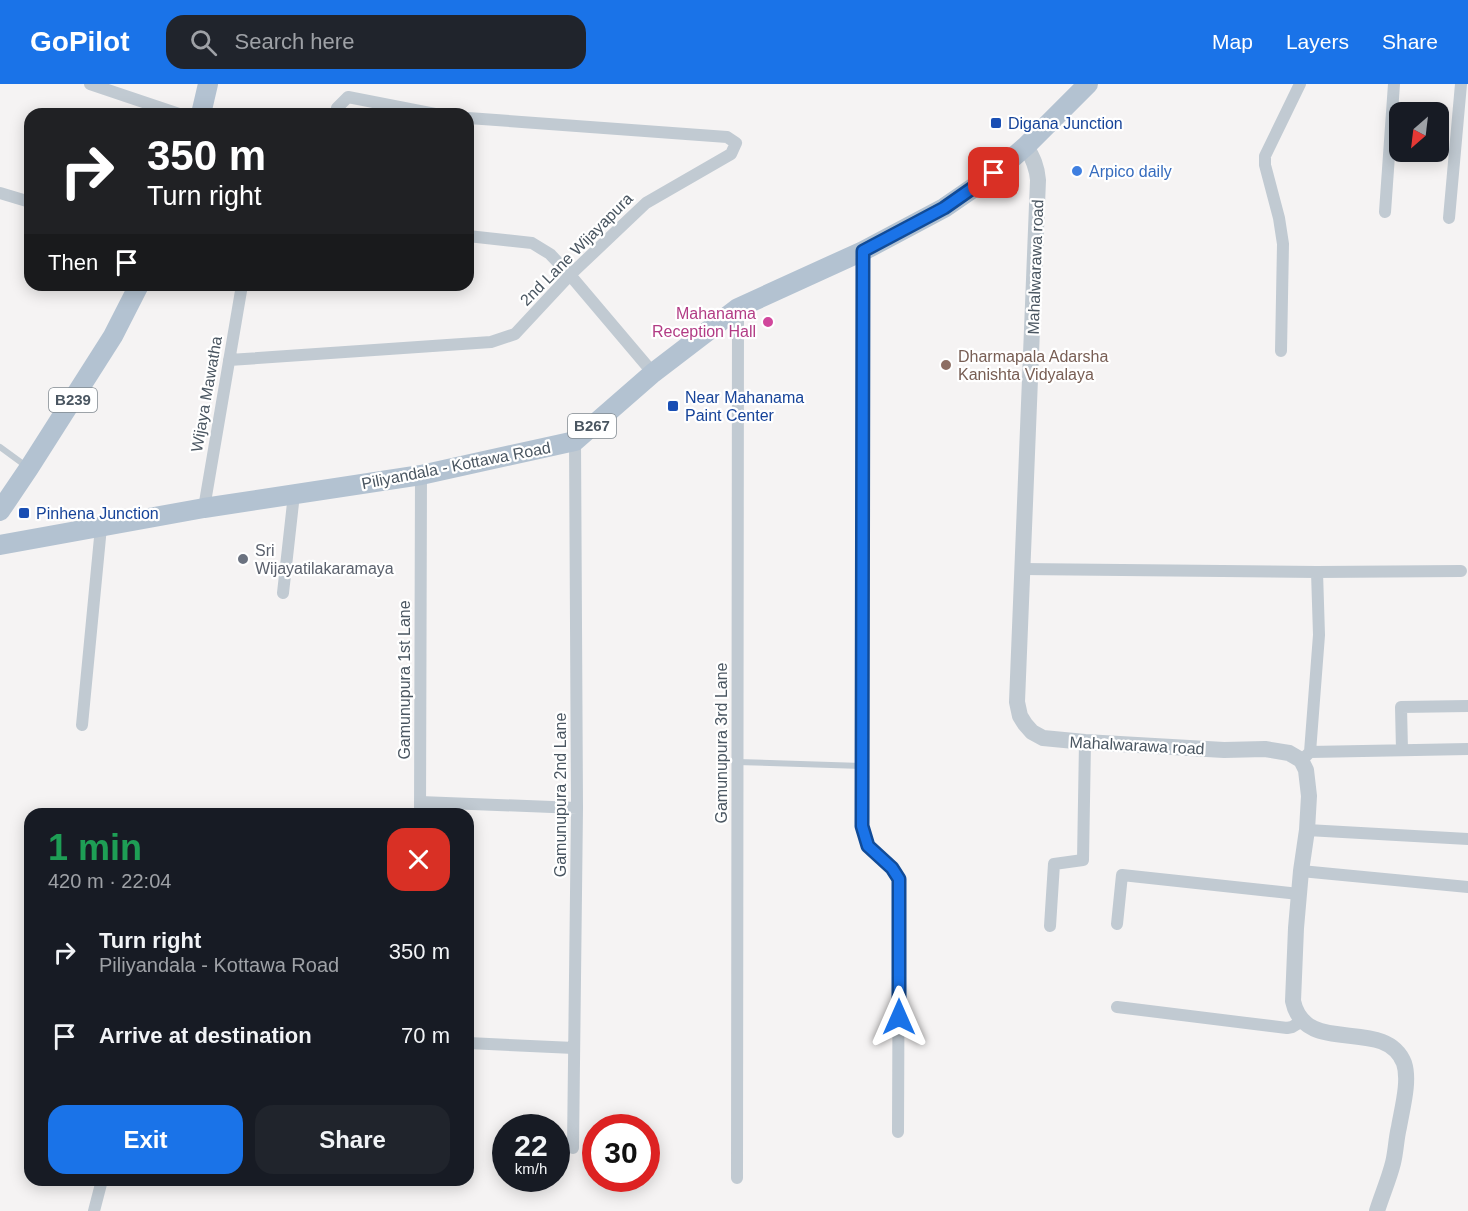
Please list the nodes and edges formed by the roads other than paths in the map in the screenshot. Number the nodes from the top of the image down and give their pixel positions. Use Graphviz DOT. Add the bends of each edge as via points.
graph roads {
  1 [pos="90,84"];
  2 [pos="208,84"];
  3 [pos="1088,84"];
  4 [pos="1300,84"];
  5 [pos="1394,84"];
  6 [pos="1461,84"];
  7 [pos="161,108"];
  8 [pos="202,108"];
  9 [pos="338,108"];
  10 [pos="404,108"];
  11 [pos="474,118"];
  12 [pos="1026,146"];
  13 [pos="0,193"];
  14 [pos="24,200"];
  15 [pos="1385,212"];
  16 [pos="1449,218"];
  17 [pos="474,237"];
  18 [pos="863,251"];
  19 [pos="570,275"];
  20 [pos="136,291"];
  21 [pos="241,291"];
  22 [pos="738,308"];
  23 [pos="1281,351"];
  24 [pos="229,360"];
  25 [pos="653,373"];
  26 [pos="575,441"];
  27 [pos="0,447"];
  28 [pos="29,468"];
  29 [pos="422,475"];
  30 [pos="294,494"];
  31 [pos="204,508"];
  32 [pos="0,511"];
  33 [pos="101,527"];
  34 [pos="0,545"];
  35 [pos="1022,569"];
  36 [pos="1461,571"];
  37 [pos="1317,572"];
  38 [pos="283,594"];
  39 [pos="1468,706"];
  40 [pos="82,725"];
  41 [pos="1085,742"];
  42 [pos="1468,749"];
  43 [pos="1402,750"];
  44 [pos="1305,756"];
  45 [pos="737,762"];
  46 [pos="862,766"];
  47 [pos="420,808"];
  48 [pos="577,808"];
  49 [pos="1307,831"];
  50 [pos="1468,839"];
  51 [pos="1301,871"];
  52 [pos="1468,887"];
  53 [pos="1299,894"];
  54 [pos="1117,924"];
  55 [pos="1050,926"];
  56 [pos="1117,1007"];
  57 [pos="1302,1021"];
  58 [pos="474,1043"];
  59 [pos="574,1048"];
  60 [pos="898,1132"];
  61 [pos="573,1148"];
  62 [pos="737,1178"];
  63 [pos="100,1186"];
  64 [pos="94,1211"];
  65 [pos="1377,1211"];
  1 -- 7 [label="street"];
  2 -- 8 [label="main road"];
  3 -- 12 [label="main road, Piliyandala - Kottawa Road / B267"];
  4 -- 23 [label="street" via="1265,156 1283,244"];
  5 -- 15 [label="street"];
  6 -- 16 [label="street"];
  9 -- 10 [label="street" via="348,97"];
  11 -- 19 [label="street, 2nd Lane Wijayapura" via="727,136 736,143 731,154 646,203"];
  12 -- 18 [label="main road, Piliyandala - Kottawa Road / B267" via="944,208"];
  12 -- 35 [label="street, Mahalwarawa road" via="1034,158 1038,180"];
  13 -- 14 [label="street"];
  17 -- 19 [label="street" via="532,243 550,254"];
  18 -- 22 [label="main road, Piliyandala - Kottawa Road / B267"];
  18 -- 46 [label="street"];
  19 -- 24 [label="street, 2nd Lane Wijayapura" via="515,334 491,342"];
  19 -- 25 [label="street"];
  20 -- 28 [label="main road, B239" via="113,336"];
  21 -- 24 [label="street, Wijaya Mawatha"];
  22 -- 25 [label="main road, Piliyandala - Kottawa Road / B267"];
  22 -- 45 [label="street, Gamunupura 3rd Lane"];
  24 -- 31 [label="street, Wijaya Mawatha"];
  25 -- 26 [label="main road, Piliyandala - Kottawa Road / B267"];
  26 -- 29 [label="main road, Piliyandala - Kottawa Road / B267"];
  26 -- 48 [label="street, Gamunupura 2nd Lane"];
  27 -- 28 [label="lane"];
  28 -- 32 [label="main road, B239"];
  29 -- 30 [label="main road, Piliyandala - Kottawa Road / B267"];
  29 -- 47 [label="street, Gamunupura 1st Lane"];
  30 -- 31 [label="main road, Piliyandala - Kottawa Road / B267"];
  30 -- 38 [label="street"];
  31 -- 33 [label="main road, Piliyandala - Kottawa Road / B267"];
  33 -- 34 [label="main road, Piliyandala - Kottawa Road / B267"];
  33 -- 40 [label="street"];
  35 -- 37 [label="street"];
  35 -- 41 [label="street, Mahalwarawa road" via="1017,702 1020,716 1032,732 1043,738"];
  36 -- 37 [label="street"];
  37 -- 44 [label="street" via="1319,635"];
  39 -- 43 [label="street" via="1401,707"];
  41 -- 44 [label="street, Mahalwarawa road" via="1265,749"];
  41 -- 55 [label="street" via="1083,860 1054,864"];
  42 -- 43 [label="street"];
  43 -- 44 [label="street"];
  44 -- 49 [label="street"];
  45 -- 46 [label="lane"];
  45 -- 62 [label="street, Gamunupura 3rd Lane"];
  46 -- 60 [label="street" via="862,826 868,846 899,879"];
  47 -- 48 [label="street"];
  48 -- 59 [label="street, Gamunupura 2nd Lane"];
  49 -- 50 [label="street"];
  49 -- 51 [label="street"];
  51 -- 52 [label="street"];
  51 -- 53 [label="street"];
  53 -- 54 [label="street" via="1122,875"];
  53 -- 57 [label="street" via="1293,1001"];
  56 -- 57 [label="street" via="1287,1028"];
  57 -- 65 [label="street" via="1320,1031 1385,1042 1404,1064 1407,1077 1393,1163"];
  58 -- 59 [label="street"];
  59 -- 61 [label="street, Gamunupura 2nd Lane"];
  63 -- 64 [label="street"];
}
